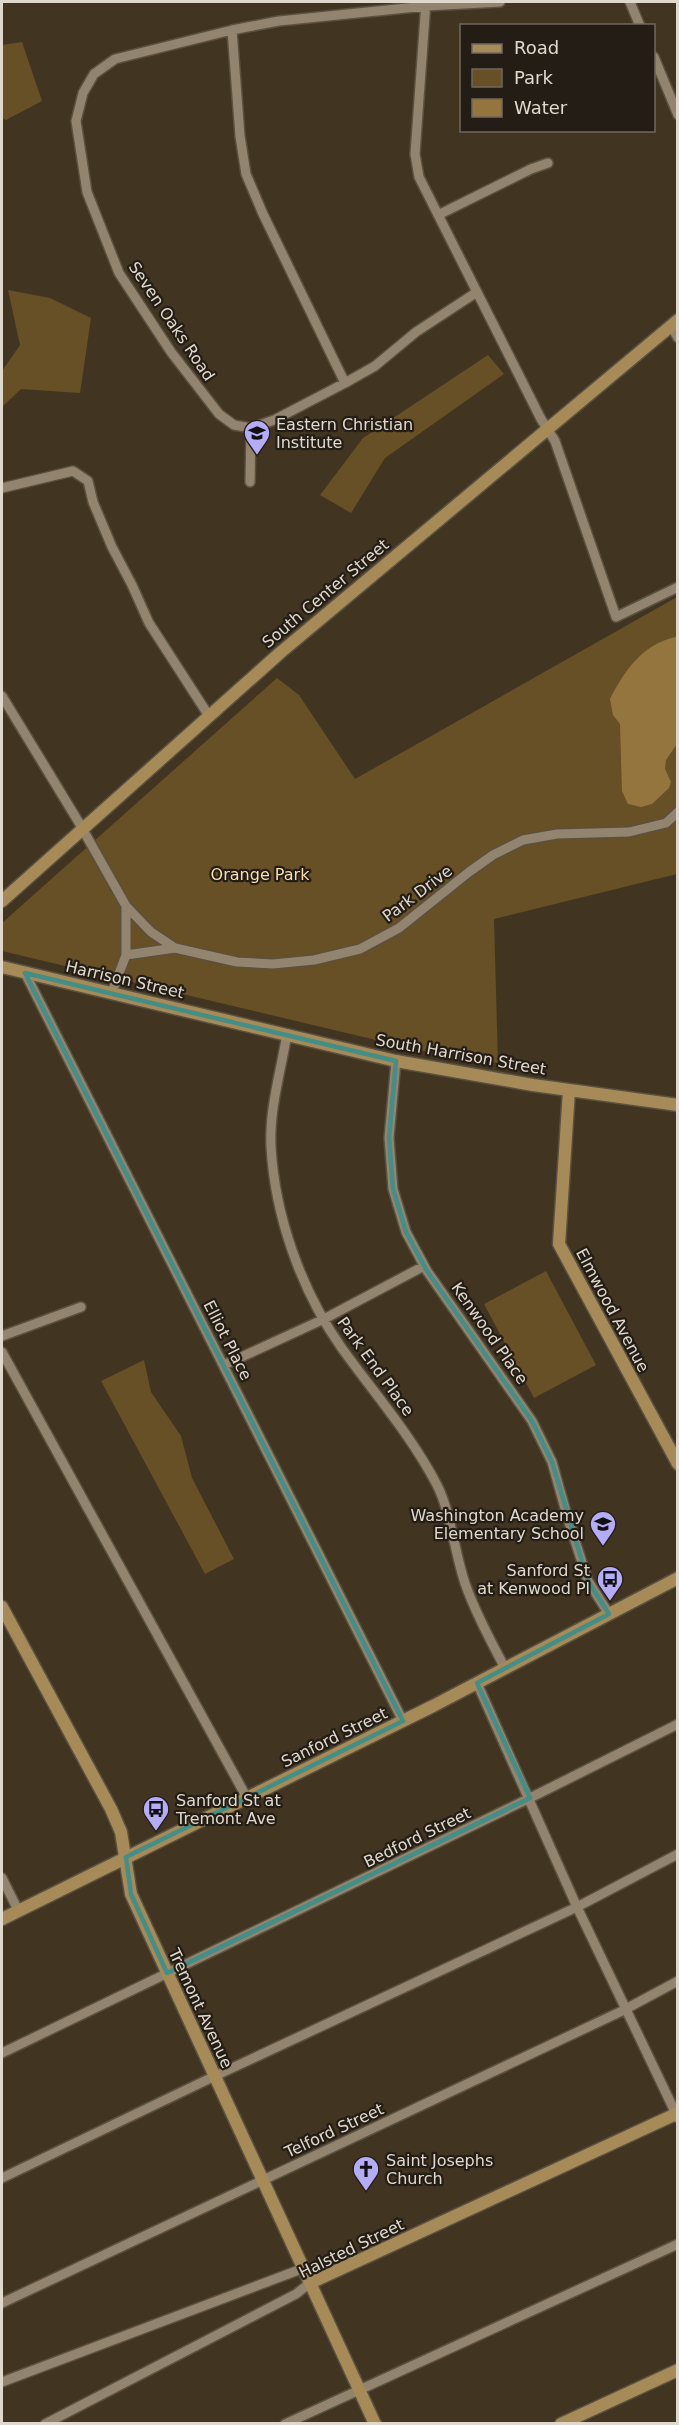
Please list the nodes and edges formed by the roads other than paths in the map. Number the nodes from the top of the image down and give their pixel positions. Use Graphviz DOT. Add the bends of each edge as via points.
graph roads {
  1 [pos="500,2"];
  2 [pos="630,2"];
  3 [pos="426,4"];
  4 [pos="639,24"];
  5 [pos="232,30"];
  6 [pos="655,59"];
  7 [pos="678,115"];
  8 [pos="549,163"];
  9 [pos="438,215"];
  10 [pos="477,292"];
  11 [pos="674,323"];
  12 [pos="678,338"];
  13 [pos="345,383"];
  14 [pos="251,428"];
  15 [pos="547,429"];
  16 [pos="250,482"];
  17 [pos="2,488"];
  18 [pos="678,587"];
  19 [pos="2,696"];
  20 [pos="209,716"];
  21 [pos="678,812"];
  22 [pos="82,828"];
  23 [pos="2,901"];
  24 [pos="126,906"];
  25 [pos="175,948"];
  26 [pos="126,955"];
  27 [pos="2,967"];
  28 [pos="25,974"];
  29 [pos="112,992"];
  30 [pos="242,1023"];
  31 [pos="287,1034"];
  32 [pos="396,1061"];
  33 [pos="569,1090"];
  34 [pos="678,1105"];
  35 [pos="424,1266"];
  36 [pos="81,1307"];
  37 [pos="324,1319"];
  38 [pos="2,1336"];
  39 [pos="2,1352"];
  40 [pos="224,1365"];
  41 [pos="678,1464"];
  42 [pos="678,1578"];
  43 [pos="2,1607"];
  44 [pos="609,1614"];
  45 [pos="506,1668"];
  46 [pos="477,1683"];
  47 [pos="403,1721"];
  48 [pos="678,1724"];
  49 [pos="247,1798"];
  50 [pos="530,1798"];
  51 [pos="678,1854"];
  52 [pos="126,1857"];
  53 [pos="2,1878"];
  54 [pos="577,1907"];
  55 [pos="18,1910"];
  56 [pos="2,1918"];
  57 [pos="167,1973"];
  58 [pos="678,1981"];
  59 [pos="625,2009"];
  60 [pos="2,2053"];
  61 [pos="214,2076"];
  62 [pos="677,2115"];
  63 [pos="2,2178"];
  64 [pos="262,2180"];
  65 [pos="678,2244"];
  66 [pos="304,2268"];
  67 [pos="310,2283"];
  68 [pos="2,2303"];
  69 [pos="678,2370"];
  70 [pos="2,2382"];
  71 [pos="359,2390"];
  72 [pos="45,2424"];
  73 [pos="285,2424"];
  74 [pos="375,2424"];
  75 [pos="561,2424"];
  1 -- 3 [label="street, Seven Oaks Road"];
  2 -- 4 [label="street"];
  3 -- 5 [label="street, Seven Oaks Road"];
  3 -- 9 [label="street" via="415,154 419,177"];
  5 -- 13 [label="street" via="246,174"];
  5 -- 14 [label="street, Seven Oaks Road" via="114,60 94,74 83,93 76,121 87,192 119,273 171,352 219,414 234,425"];
  6 -- 7 [label="street"];
  8 -- 9 [label="street"];
  9 -- 10 [label="street"];
  10 -- 13 [label="street" via="416,332 375,366"];
  10 -- 15 [label="street"];
  11 -- 12 [label="street"];
  11 -- 15 [label="main road, South Center Street"];
  13 -- 14 [label="street"];
  14 -- 16 [label="street"];
  15 -- 18 [label="street" via="555,441 616,617"];
  15 -- 20 [label="main road, South Center Street"];
  17 -- 20 [label="street" via="73,471 88,481 112,547 149,623"];
  19 -- 22 [label="street, Park Drive"];
  20 -- 22 [label="main road, South Center Street"];
  21 -- 25 [label="street, Park Drive" via="666,822 629,832 557,834 523,840 469,872 399,928 360,949 314,960 273,964 237,962"];
  22 -- 23 [label="main road, South Center Street"];
  22 -- 24 [label="street, Park Drive"];
  24 -- 25 [label="street, Park Drive" via="151,932"];
  24 -- 26 [label="street"];
  25 -- 26 [label="street"];
  26 -- 29 [label="street"];
  27 -- 28 [label="main road, Harrison Street"];
  28 -- 29 [label="main road, Harrison Street"];
  28 -- 40 [label="street, Elliot Place"];
  29 -- 30 [label="main road, Harrison Street"];
  30 -- 31 [label="main road, South Harrison Street"];
  31 -- 32 [label="main road, South Harrison Street"];
  31 -- 37 [label="street, Park End Place" via="271,1146 282,1215 297,1262"];
  32 -- 33 [label="main road, South Harrison Street"];
  32 -- 35 [label="street, Kenwood Place" via="389,1138 393,1189 406,1232"];
  33 -- 34 [label="main road, South Harrison Street"];
  33 -- 41 [label="main road, Elmwood Avenue" via="559,1245"];
  35 -- 37 [label="street"];
  35 -- 44 [label="street, Kenwood Place" via="532,1421 552,1462 588,1581"];
  36 -- 38 [label="street"];
  37 -- 40 [label="street"];
  37 -- 45 [label="street, Park End Place" via="420,1454 439,1489 466,1586"];
  39 -- 49 [label="street"];
  40 -- 47 [label="street, Elliot Place"];
  42 -- 44 [label="main road, Sanford Street"];
  43 -- 52 [label="main road, Tremont Avenue" via="111,1809"];
  44 -- 45 [label="main road, Sanford Street"];
  45 -- 46 [label="main road, Sanford Street"];
  46 -- 47 [label="main road, Sanford Street"];
  46 -- 50 [label="street"];
  47 -- 49 [label="main road, Sanford Street"];
  48 -- 50 [label="street, Bedford Street"];
  49 -- 52 [label="main road, Sanford Street"];
  50 -- 54 [label="street"];
  50 -- 57 [label="street, Bedford Street"];
  51 -- 54 [label="street"];
  52 -- 55 [label="main road, Sanford Street"];
  52 -- 57 [label="main road, Tremont Avenue" via="131,1894"];
  53 -- 55 [label="street"];
  54 -- 59 [label="street"];
  54 -- 61 [label="street"];
  55 -- 56 [label="main road, Sanford Street"];
  57 -- 60 [label="street, Bedford Street"];
  57 -- 61 [label="main road, Tremont Avenue"];
  58 -- 59 [label="street, Telford Street"];
  59 -- 62 [label="street"];
  59 -- 64 [label="street, Telford Street"];
  61 -- 63 [label="street"];
  61 -- 64 [label="main road, Tremont Avenue"];
  62 -- 67 [label="main road, Halsted Street"];
  64 -- 66 [label="main road, Tremont Avenue"];
  64 -- 68 [label="street, Telford Street"];
  65 -- 71 [label="street"];
  66 -- 67 [label="main road, Tremont Avenue"];
  66 -- 70 [label="street"];
  67 -- 71 [label="main road, Tremont Avenue"];
  67 -- 72 [label="street, Halsted Street" via="296,2294"];
  69 -- 75 [label="main road"];
  71 -- 73 [label="street"];
  71 -- 74 [label="main road, Tremont Avenue"];
}
